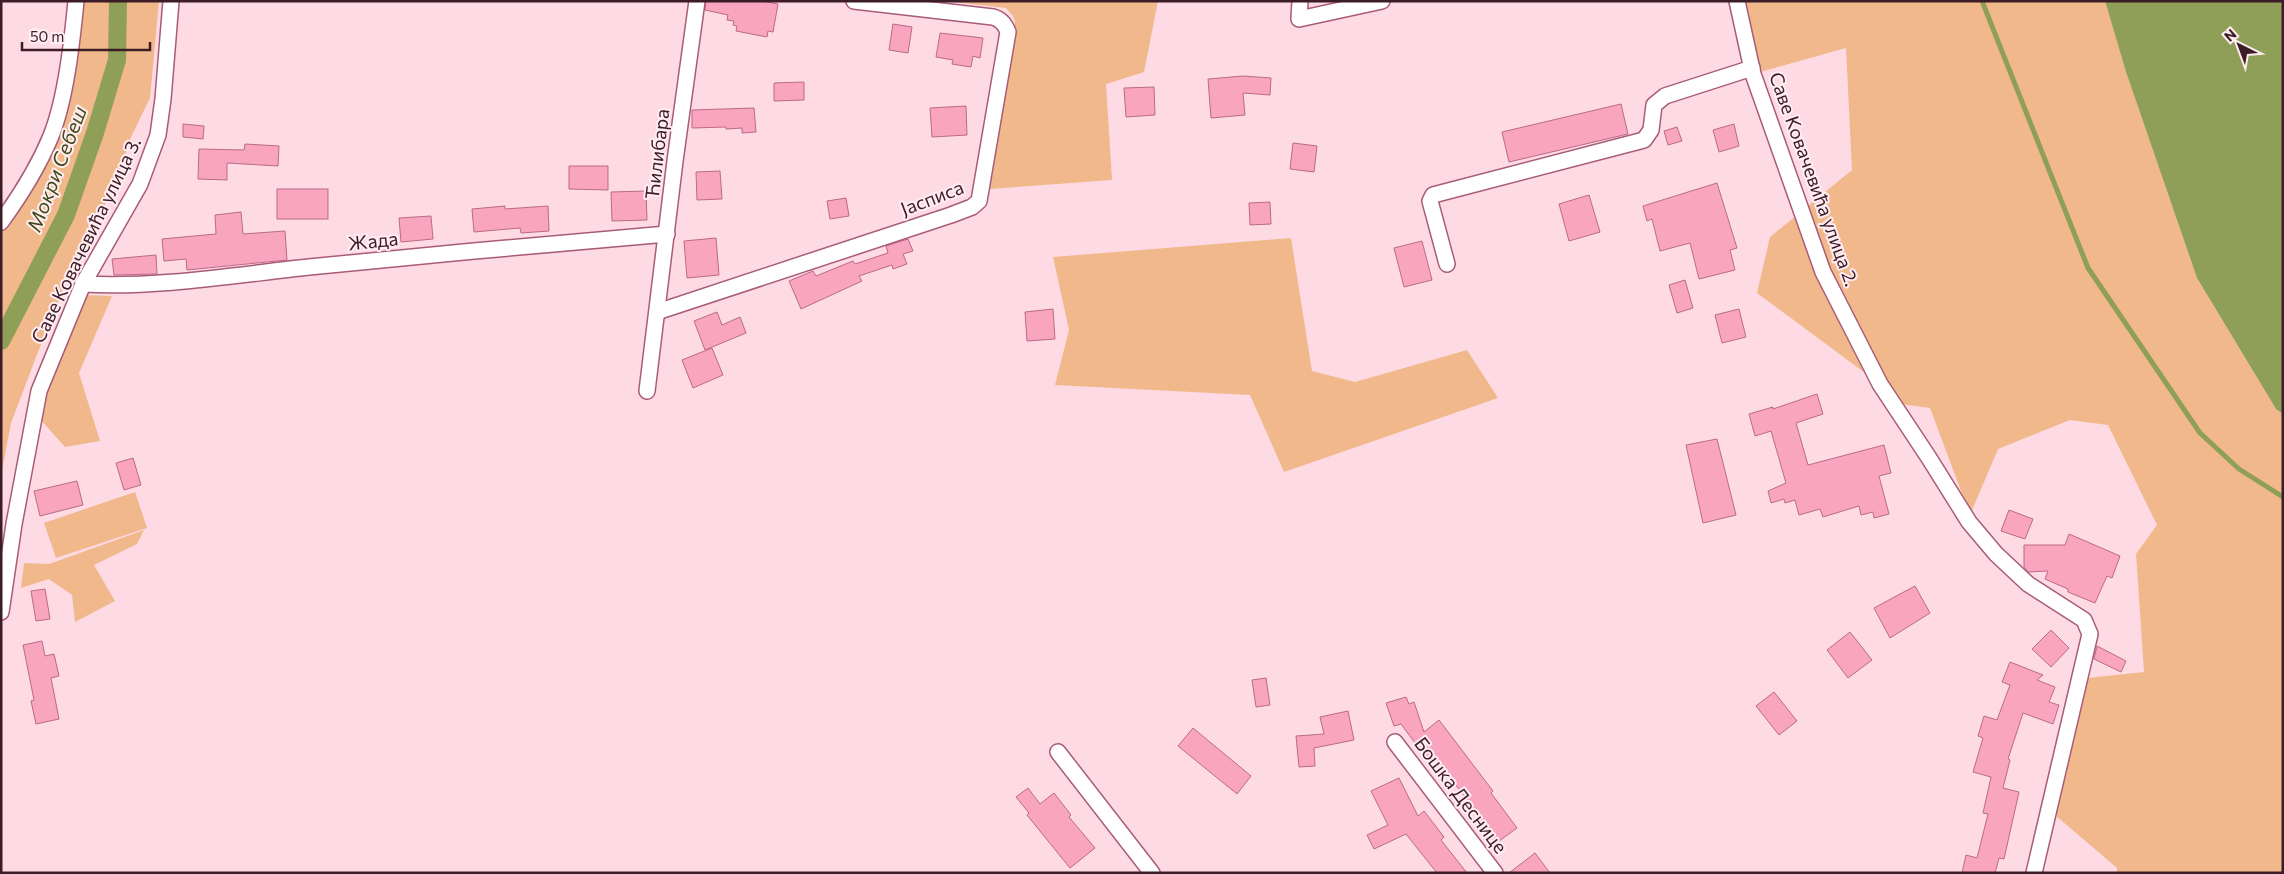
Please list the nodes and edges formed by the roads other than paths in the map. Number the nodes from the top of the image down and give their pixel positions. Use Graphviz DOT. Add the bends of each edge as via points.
graph roads {
  1 [pos="76,1"];
  2 [pos="171,1"];
  3 [pos="697,1"];
  4 [pos="854,1"];
  5 [pos="1300,1"];
  6 [pos="1382,1"];
  7 [pos="1737,1"];
  8 [pos="1752,68"];
  9 [pos="1,222"];
  10 [pos="667,234"];
  11 [pos="1447,264"];
  12 [pos="83,284"];
  13 [pos="657,312"];
  14 [pos="647,391"];
  15 [pos="1,612"];
  16 [pos="1395,742"];
  17 [pos="1058,752"];
  18 [pos="1152,873"];
  19 [pos="1495,873"];
  20 [pos="2034,873"];
  1 -- 9 [label="street" via="73,38 51,135"];
  2 -- 12 [label="street, Саве Ковачевића улица 3." via="158,135 140,184"];
  3 -- 10 [label="street, Ћилибара"];
  4 -- 13 [label="street, Јасписа" via="993,17 1006,26 1008,32 979,201 951,215"];
  5 -- 6 [label="street" via="1300,19"];
  7 -- 8 [label="street, Саве Ковачевића улица 2."];
  8 -- 11 [label="street" via="1665,96 1654,105 1651,130 1644,140 1434,195 1430,201"];
  8 -- 20 [label="street, Саве Ковачевића улица 2." via="1823,272 1880,384 1969,522 1996,554 2028,584 2084,620 2090,634"];
  10 -- 12 [label="street, Жада" via="111,286"];
  10 -- 13 [label="street, Ћилибара"];
  12 -- 15 [label="street, Саве Ковачевића улица 3." via="39,391 15,515"];
  13 -- 14 [label="street"];
  16 -- 19 [label="street, Бошка Деснице"];
  17 -- 18 [label="street"];
}
